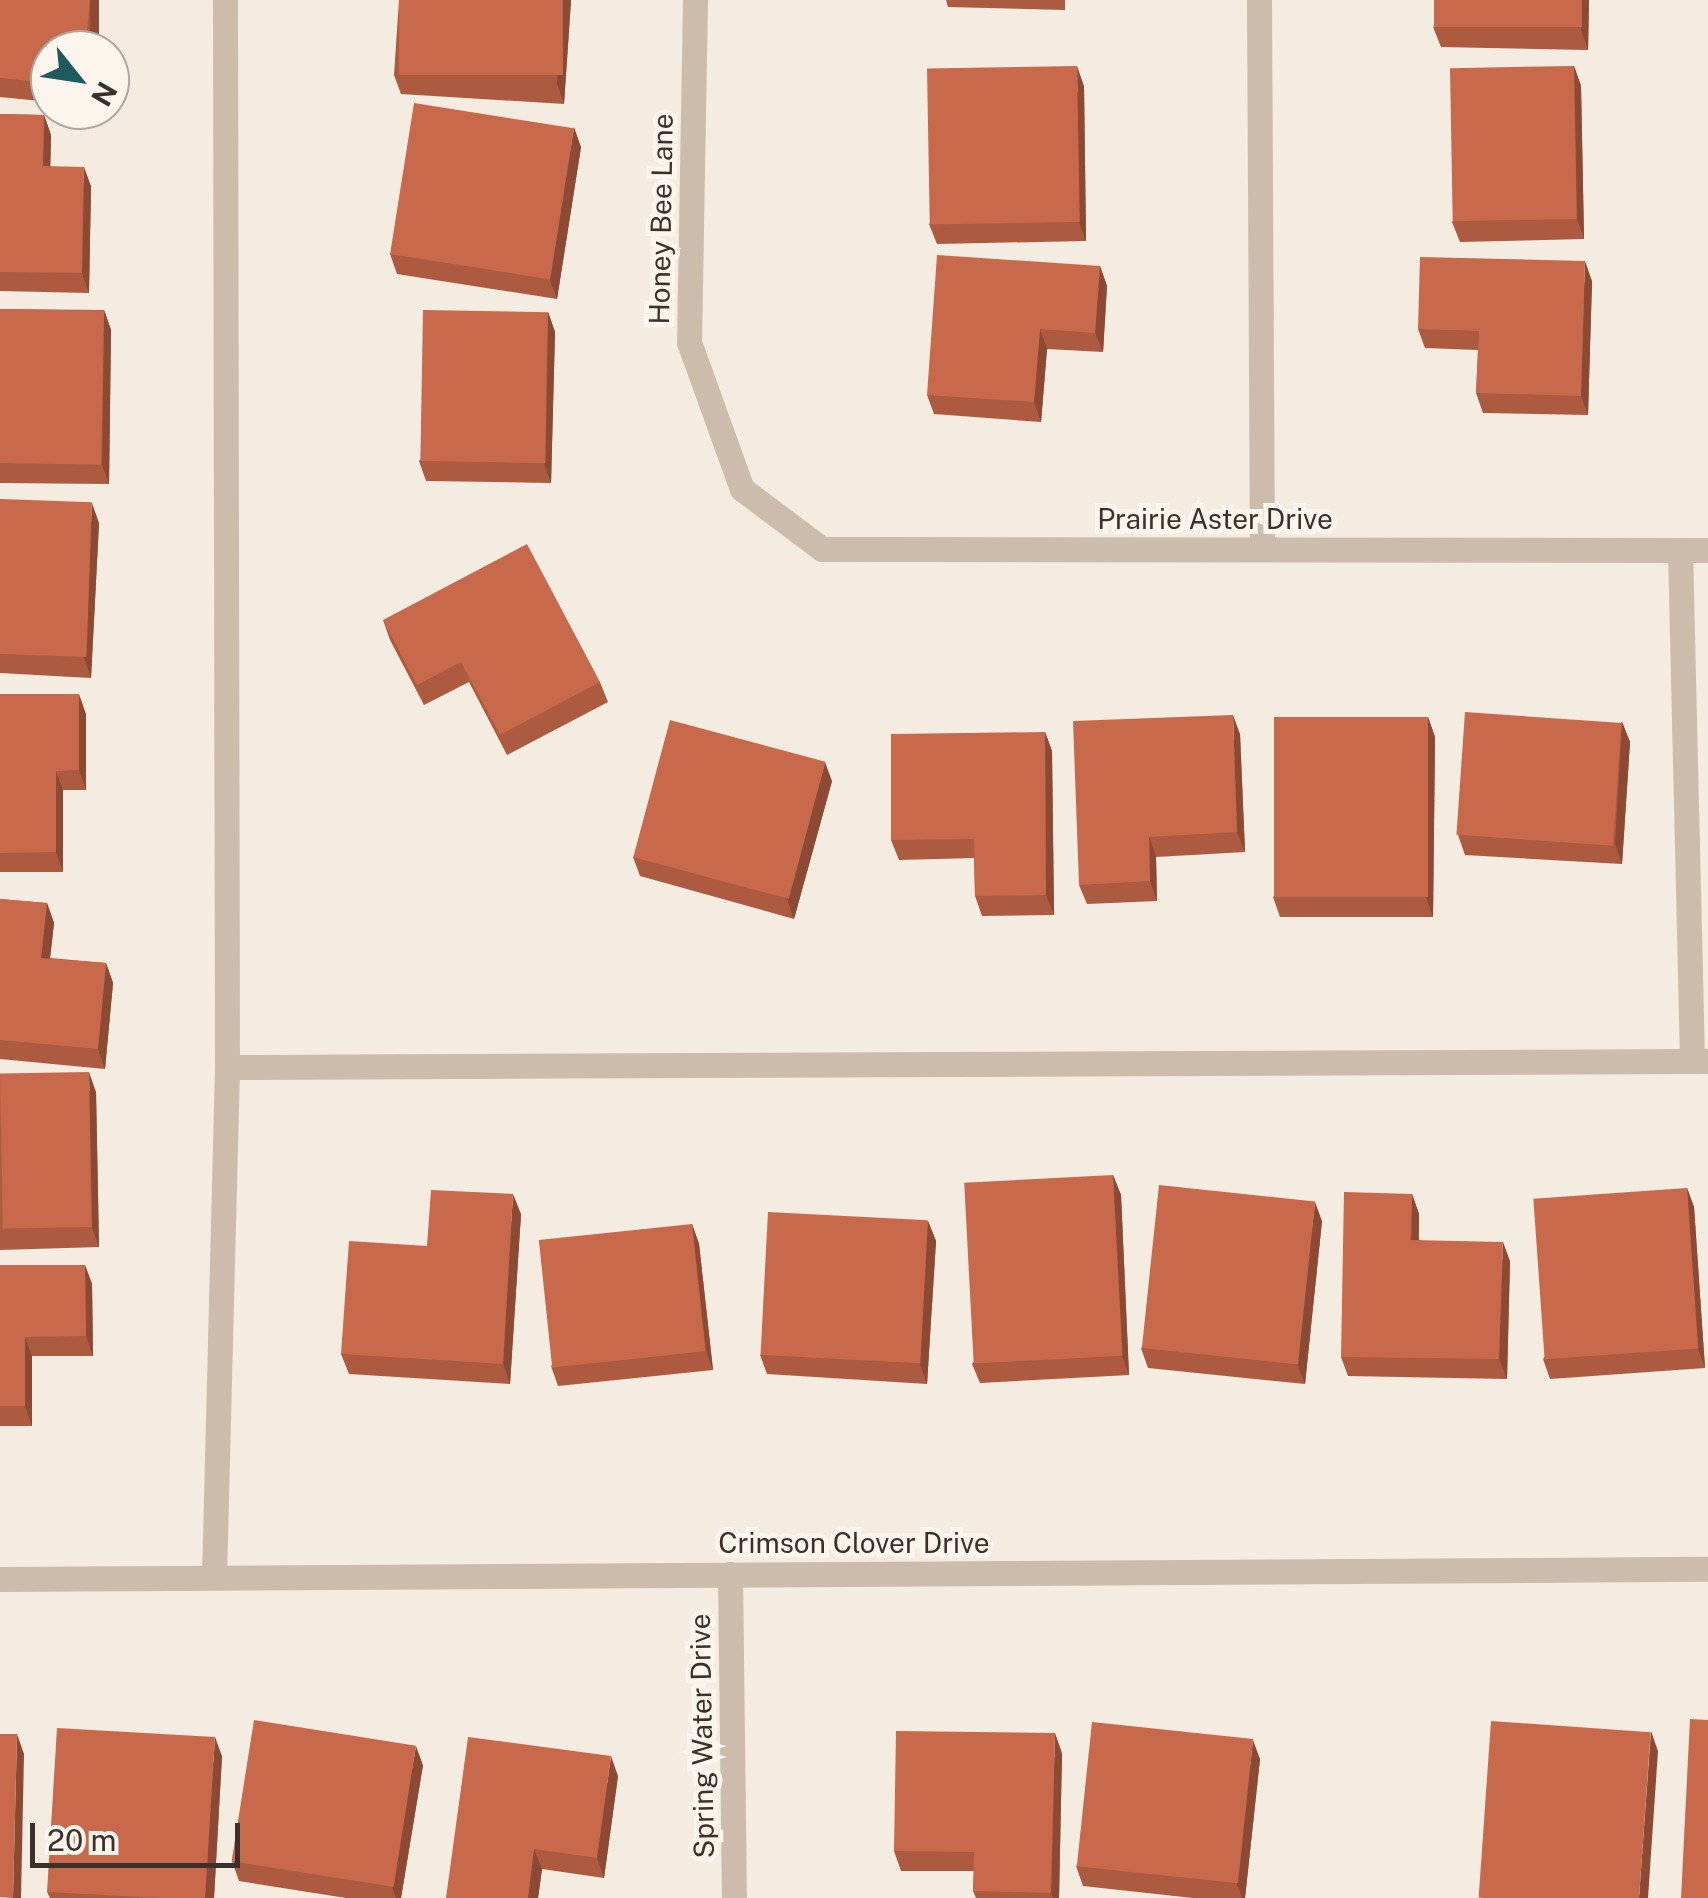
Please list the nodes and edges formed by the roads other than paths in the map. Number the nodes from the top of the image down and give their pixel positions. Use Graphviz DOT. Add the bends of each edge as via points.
graph roads {
  1 [pos="225,0"];
  2 [pos="695,0"];
  3 [pos="1259,0"];
  4 [pos="742,489"];
  5 [pos="1262,549"];
  6 [pos="1680,550"];
  7 [pos="1708,550"];
  8 [pos="1700,1061"];
  9 [pos="227,1067"];
  10 [pos="1708,1569"];
  11 [pos="730,1574"];
  12 [pos="214,1578"];
  13 [pos="0,1579"];
  14 [pos="734,1898"];
  1 -- 9 [label="street"];
  2 -- 4 [label="street, Honey Bee Lane" via="689,342"];
  3 -- 5 [label="street"];
  4 -- 5 [label="street, Prairie Aster Drive" via="822,549"];
  5 -- 6 [label="street, Prairie Aster Drive"];
  6 -- 7 [label="street, Prairie Aster Drive"];
  6 -- 8 [label="street"];
  8 -- 9 [label="street"];
  9 -- 12 [label="street"];
  10 -- 11 [label="street, Crimson Clover Drive"];
  11 -- 12 [label="street, Crimson Clover Drive"];
  11 -- 14 [label="street, Spring Water Drive"];
  12 -- 13 [label="street, Crimson Clover Drive"];
}
